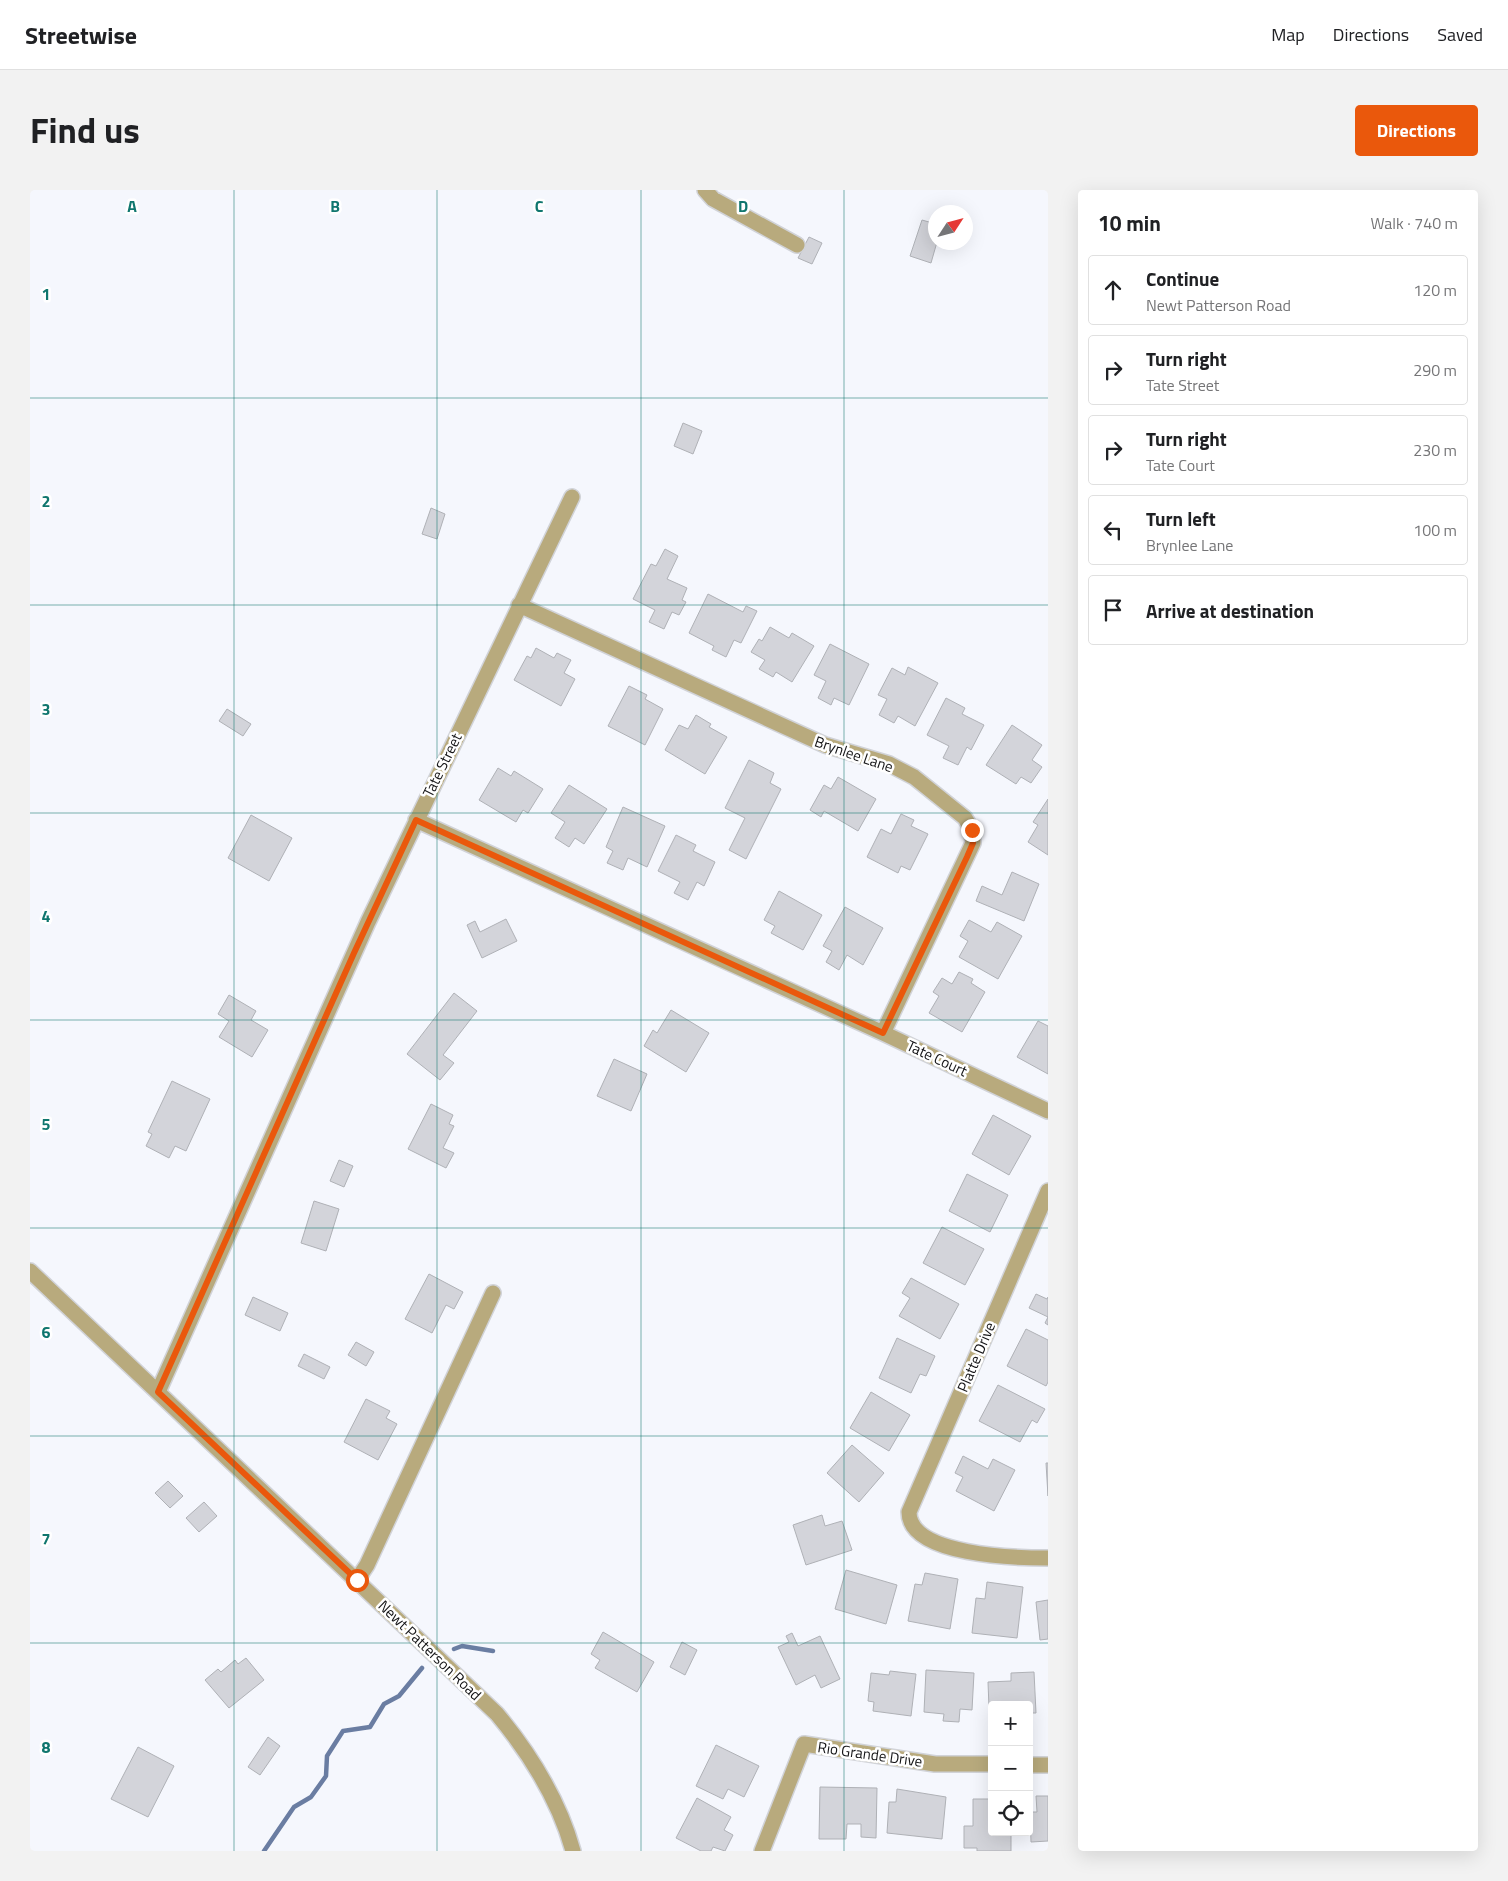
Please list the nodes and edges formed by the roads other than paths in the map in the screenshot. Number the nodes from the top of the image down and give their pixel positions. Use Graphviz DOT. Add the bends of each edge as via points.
graph roads {
  1 [pos="704,190"];
  2 [pos="797,245"];
  3 [pos="572,497"];
  4 [pos="519,605"];
  5 [pos="416,820"];
  6 [pos="883,1033"];
  7 [pos="1048,1111"];
  8 [pos="1048,1191"];
  9 [pos="30,1271"];
  10 [pos="494,1293"];
  11 [pos="158,1392"];
  12 [pos="1048,1558"];
  13 [pos="357,1580"];
  14 [pos="988,1764"];
  15 [pos="1033,1765"];
  16 [pos="1048,1765"];
  17 [pos="573,1851"];
  18 [pos="762,1851"];
  1 -- 2 [label="street" via="713,199"];
  3 -- 4 [label="street, Tate Street"];
  4 -- 5 [label="street, Tate Street"];
  4 -- 6 [label="street, Brynlee Lane" via="825,745 889,764 914,777 965,818 972,830 973,843"];
  5 -- 6 [label="street, Tate Court"];
  5 -- 11 [label="street, Tate Street"];
  6 -- 7 [label="street, Tate Court"];
  8 -- 12 [label="street, Platte Drive" via="909,1512 911,1524 919,1533 959,1550 1008,1558"];
  9 -- 11 [label="street, Newt Patterson Road"];
  10 -- 13 [label="street" via="367,1565"];
  11 -- 13 [label="street, Newt Patterson Road"];
  13 -- 17 [label="street, Newt Patterson Road" via="497,1714 526,1749 550,1792"];
  14 -- 18 [label="street, Rio Grande Drive" via="935,1764 804,1744"];
  15 -- 16 [label="street"];
}
